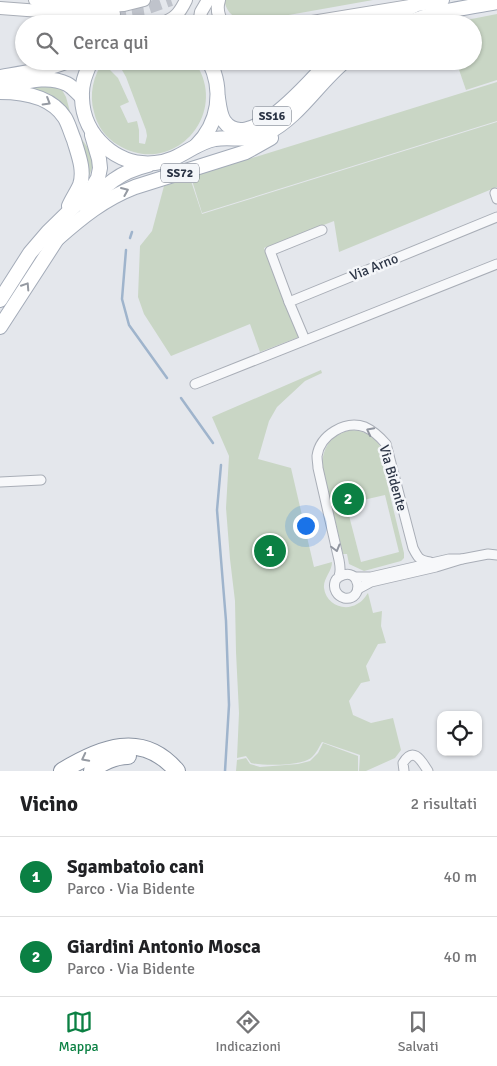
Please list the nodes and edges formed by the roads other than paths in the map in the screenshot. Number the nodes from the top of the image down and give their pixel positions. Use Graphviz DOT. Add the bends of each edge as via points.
graph roads {
  1 [pos="35,0"];
  2 [pos="144,0"];
  3 [pos="186,0"];
  4 [pos="208,0"];
  5 [pos="219,0"];
  6 [pos="442,0"];
  7 [pos="497,2"];
  8 [pos="417,4"];
  9 [pos="0,8"];
  10 [pos="114,14"];
  11 [pos="178,15"];
  12 [pos="200,15"];
  13 [pos="218,15"];
  14 [pos="353,15"];
  15 [pos="395,15"];
  16 [pos="432,15"];
  17 [pos="41,70"];
  18 [pos="88,70"];
  19 [pos="212,70"];
  20 [pos="320,70"];
  21 [pos="335,70"];
  22 [pos="0,77"];
  23 [pos="0,87"];
  24 [pos="0,92"];
  25 [pos="82,97"];
  26 [pos="218,98"];
  27 [pos="300,106"];
  28 [pos="90,129"];
  29 [pos="187,152"];
  30 [pos="155,163"];
  31 [pos="63,217"];
  32 [pos="497,217"];
  33 [pos="322,230"];
  34 [pos="57,239"];
  35 [pos="497,264"];
  36 [pos="0,300"];
  37 [pos="290,302"];
  38 [pos="0,327"];
  39 [pos="305,340"];
  40 [pos="195,384"];
  41 [pos="41,480"];
  42 [pos="0,482"];
  43 [pos="497,555"];
  44 [pos="462,559"];
  45 [pos="430,562"];
  46 [pos="339,577"];
  47 [pos="355,577"];
  48 [pos="358,589"];
  49 [pos="62,771"];
  50 [pos="92,771"];
  51 [pos="167,771"];
  52 [pos="177,771"];
  53 [pos="404,771"];
  54 [pos="428,771"];
  1 -- 2 [label="main road" via="106,6"];
  3 -- 11 [label="main road"];
  4 -- 12 [label="main road"];
  5 -- 13 [label="main road"];
  6 -- 8 [label="main road"];
  7 -- 16 [label="main road"];
  8 -- 14 [label="main road"];
  8 -- 15 [label="main road"];
  9 -- 10 [label="main road"];
  17 -- 22 [label="main road"];
  18 -- 25 [label="main road, SS16"];
  19 -- 26 [label="main road, SS16"];
  20 -- 26 [label="main road, SS16" via="274,115 246,130 230,127 222,118"];
  21 -- 27 [label="main road, SS16"];
  23 -- 25 [label="main road" via="38,80 59,81"];
  24 -- 31 [label="main road, one-way" via="38,97 50,103 68,123 80,158 81,176"];
  25 -- 28 [label="main road, SS16"];
  26 -- 29 [label="main road, SS16" via="209,129"];
  27 -- 29 [label="main road, SS16" via="279,125 260,136 214,140"];
  34 -- 27 [label="main road, SS72, one-way" via="94,208 121,193 246,152 263,143 285,126"];
  28 -- 30 [label="main road, SS16" via="115,154 140,163"];
  28 -- 31 [label="main road" via="99,160 98,178 91,190"];
  29 -- 30 [label="main road, SS16"];
  30 -- 34 [label="main road, SS72" via="117,177"];
  31 -- 36 [label="main road" via="30,253"];
  32 -- 37 [label="street, Via Arno"];
  33 -- 37 [label="street" via="270,251"];
  38 -- 34 [label="main road, SS72, one-way"];
  35 -- 39 [label="street"];
  37 -- 39 [label="street"];
  39 -- 40 [label="street"];
  41 -- 42 [label="street"];
  43 -- 44 [label="street, Via Bidente"];
  44 -- 45 [label="street, Via Bidente"];
  44 -- 48 [label="street, Via Bidente" via="371,582"];
  45 -- 46 [label="street, Via Bidente, one-way" via="421,560 412,548 386,444 373,431 349,426 331,433 317,456 339,560"];
  45 -- 47 [label="street, Via Bidente"];
  46 -- 47 [label="street, Via Bidente" via="349,574"];
  46 -- 48 [label="street, Via Bidente" via="334,584 338,595 350,598"];
  47 -- 48 [label="street"];
  52 -- 49 [label="highway, one-way" via="169,762 149,751 119,747 91,755"];
  50 -- 51 [label="highway" via="110,760 125,756 143,756"];
  53 -- 54 [label="street" via="405,759 415,756 421,758"];
}
